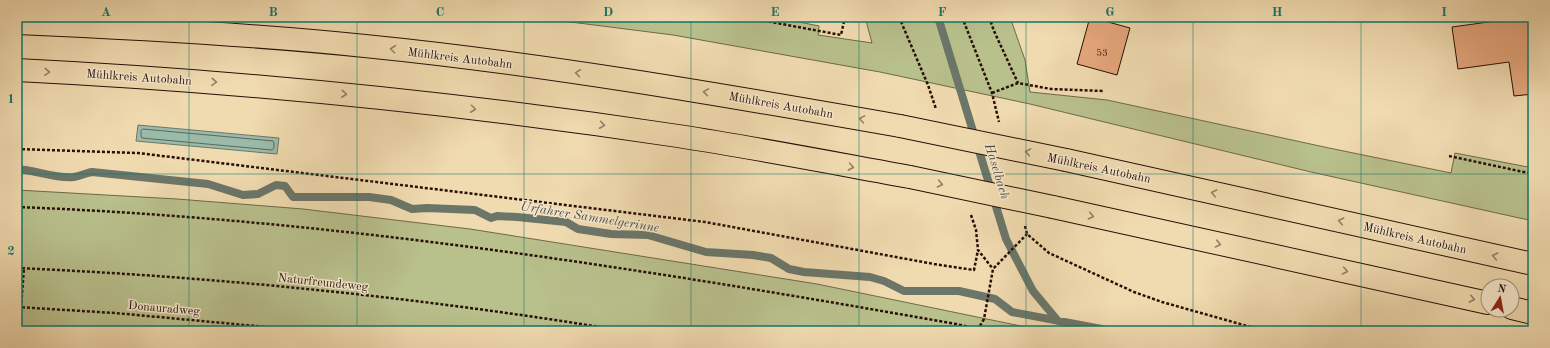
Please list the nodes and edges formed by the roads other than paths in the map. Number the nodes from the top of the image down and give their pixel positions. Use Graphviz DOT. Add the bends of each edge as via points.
graph roads {
  1 [pos="17,23"];
  2 [pos="17,70"];
  3 [pos="1533,264"];
  4 [pos="1480,301"];
  3 -- 1 [label="highway, Mühlkreis Autobahn, one-way, bridge" via="1066,160 900,126 636,81 373,47 228,35"];
  2 -- 4 [label="highway, Mühlkreis Autobahn, one-way, bridge" via="316,91 539,116 681,137 910,177"];
}
